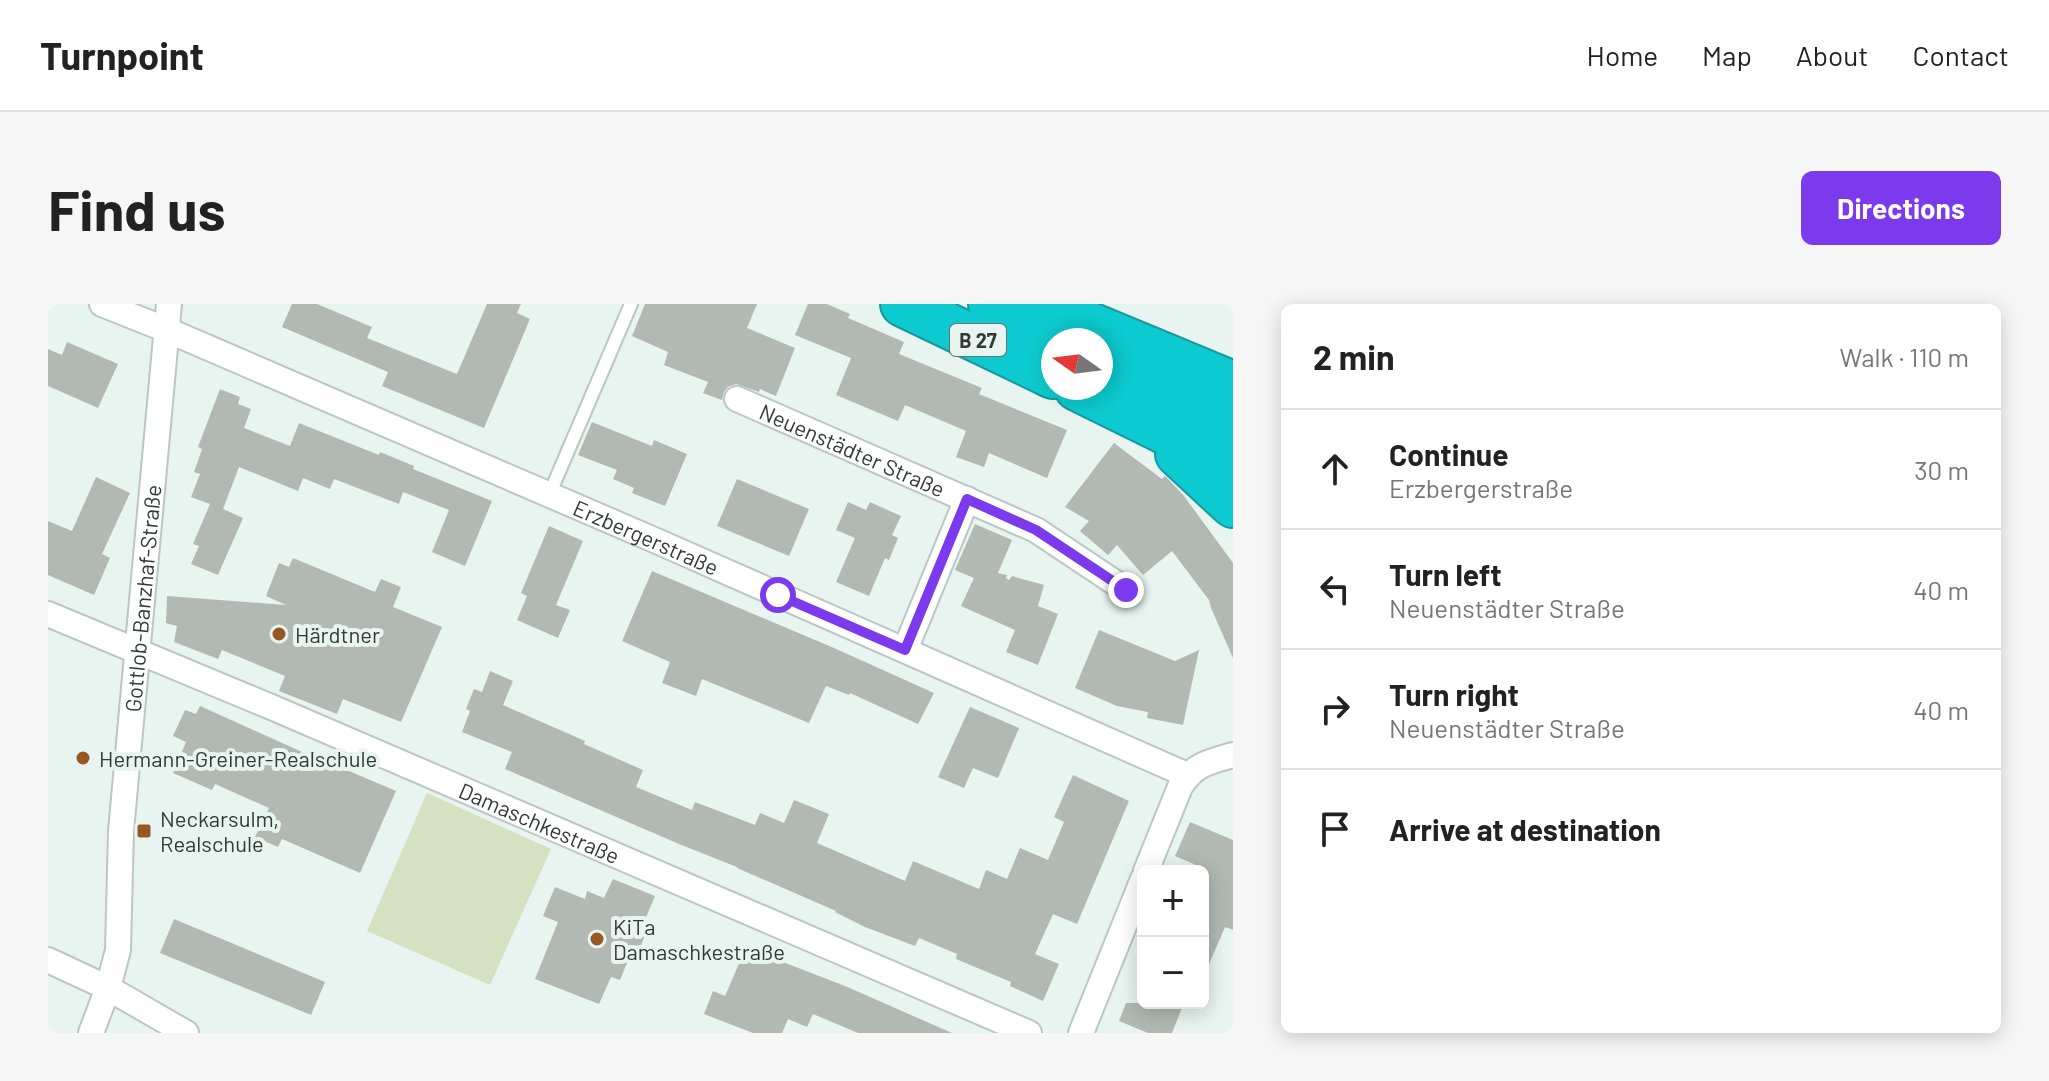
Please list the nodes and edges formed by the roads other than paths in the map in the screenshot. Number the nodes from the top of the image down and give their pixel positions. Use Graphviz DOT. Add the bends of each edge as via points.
graph roads {
  1 [pos="102,304"];
  2 [pos="169,304"];
  3 [pos="631,304"];
  4 [pos="903,304"];
  5 [pos="991,304"];
  6 [pos="1040,304"];
  7 [pos="1041,329"];
  8 [pos="167,330"];
  9 [pos="1113,365"];
  10 [pos="1041,370"];
  11 [pos="1233,384"];
  12 [pos="737,399"];
  13 [pos="1102,400"];
  14 [pos="1138,417"];
  15 [pos="1233,426"];
  16 [pos="1233,465"];
  17 [pos="549,495"];
  18 [pos="967,499"];
  19 [pos="1233,505"];
  20 [pos="1126,590"];
  21 [pos="48,614"];
  22 [pos="905,650"];
  23 [pos="138,651"];
  24 [pos="1233,755"];
  25 [pos="1187,775"];
  26 [pos="1148,865"];
  27 [pos="1137,894"];
  28 [pos="48,960"];
  29 [pos="108,988"];
  30 [pos="91,1033"];
  31 [pos="186,1033"];
  32 [pos="1029,1033"];
  33 [pos="1081,1033"];
  1 -- 8 [label="street, Erzbergerstraße"];
  2 -- 8 [label="street, Gottlob-Banzhaf-Straße"];
  3 -- 17 [label="lane"];
  4 -- 10 [label="highway, B 27"];
  5 -- 7 [label="highway, B 27"];
  6 -- 11 [label="highway"];
  8 -- 17 [label="street, Erzbergerstraße"];
  8 -- 23 [label="street, Gottlob-Banzhaf-Straße"];
  9 -- 15 [label="highway"];
  12 -- 18 [label="street, Neuenstädter Straße"];
  13 -- 14 [label="highway"];
  14 -- 16 [label="highway"];
  14 -- 19 [label="highway"];
  17 -- 22 [label="street, Erzbergerstraße"];
  18 -- 20 [label="street, Neuenstädter Straße" via="1036,530"];
  18 -- 22 [label="street, Neuenstädter Straße"];
  21 -- 23 [label="street, Damaschkestraße"];
  22 -- 25 [label="street, Erzbergerstraße"];
  23 -- 29 [label="street, Gottlob-Banzhaf-Straße" via="121,831 118,950"];
  23 -- 32 [label="street, Damaschkestraße"];
  24 -- 25 [label="street"];
  25 -- 26 [label="street"];
  27 -- 33 [label="street"];
  28 -- 29 [label="street"];
  29 -- 30 [label="street, Gottlob-Banzhaf-Straße"];
  29 -- 31 [label="street"];
}
